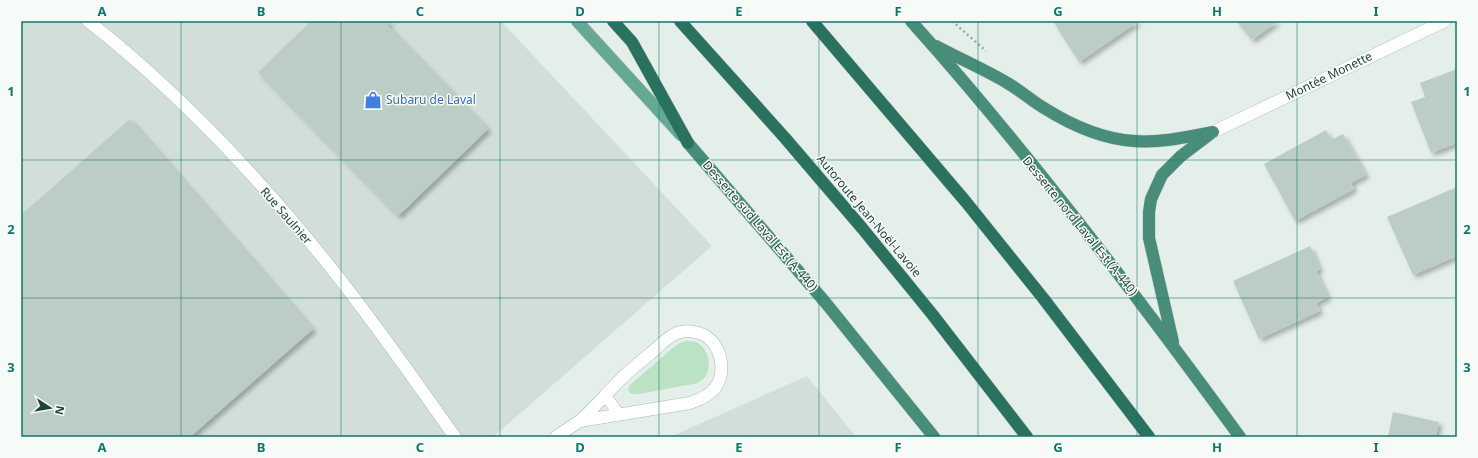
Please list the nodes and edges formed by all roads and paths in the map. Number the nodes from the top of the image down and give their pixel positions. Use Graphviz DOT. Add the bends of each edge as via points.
graph roads {
  1 [pos="88,21"];
  2 [pos="578,21"];
  3 [pos="613,21"];
  4 [pos="680,21"];
  5 [pos="812,21"];
  6 [pos="911,21"];
  7 [pos="952,21"];
  8 [pos="1445,21"];
  9 [pos="931,43"];
  10 [pos="990,54"];
  11 [pos="1213,132"];
  12 [pos="688,143"];
  13 [pos="1174,346"];
  14 [pos="605,395"];
  15 [pos="619,414"];
  16 [pos="580,421"];
  17 [pos="455,437"];
  18 [pos="556,437"];
  19 [pos="934,437"];
  20 [pos="1027,437"];
  21 [pos="1149,437"];
  22 [pos="1240,437"];
  1 -- 17 [label="street, Rue Saulnier" via="175,96 278,204 360,306"];
  2 -- 12 [label="main road, Desserte sud Laval Est (A-440)"];
  3 -- 12 [label="highway" via="632,42"];
  4 -- 20 [label="highway, Autoroute Jean-Noël-Lavoie" via="862,228"];
  5 -- 21 [label="highway" via="966,202"];
  6 -- 9 [label="highway, Desserte nord Laval Est (A-440)"];
  7 -- 10 [label="path"];
  8 -- 11 [label="street, Montée Monette"];
  9 -- 11 [label="highway" via="1009,84 1067,121 1101,135 1150,141"];
  9 -- 13 [label="highway, Desserte nord Laval Est (A-440)" via="1078,222"];
  11 -- 13 [label="highway" via="1180,156 1162,175 1148,212 1149,238"];
  12 -- 19 [label="highway, Desserte sud Laval Est (A-440)" via="835,314"];
  13 -- 22 [label="highway, Desserte nord Laval Est (A-440)"];
  14 -- 15 [label="lane"];
  14 -- 15 [label="street" via="667,338 678,333 700,333 716,346 722,367 719,381 712,392 690,403"];
  14 -- 16 [label="street"];
  15 -- 16 [label="street"];
  16 -- 18 [label="street"];
}
